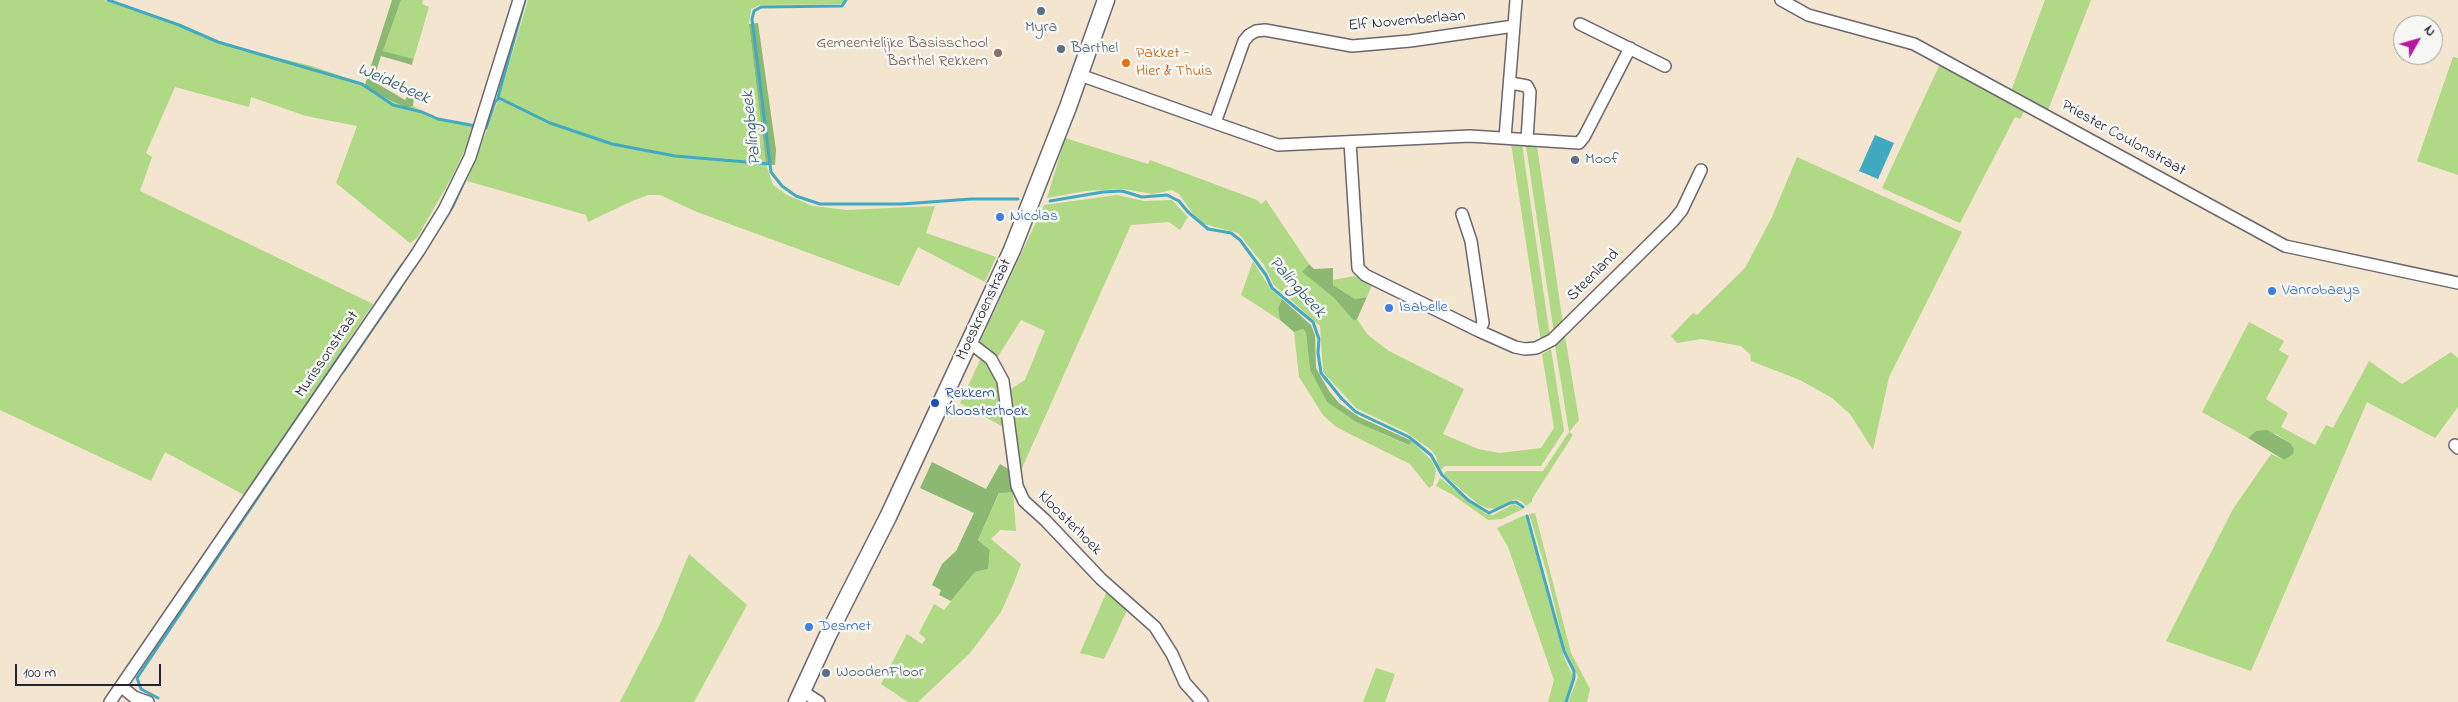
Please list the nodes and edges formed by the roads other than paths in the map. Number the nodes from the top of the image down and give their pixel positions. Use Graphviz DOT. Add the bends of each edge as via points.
graph roads {
  1 [pos="519,0"];
  2 [pos="1106,0"];
  3 [pos="1516,0"];
  4 [pos="1781,0"];
  5 [pos="1580,24"];
  6 [pos="1514,26"];
  7 [pos="1630,48"];
  8 [pos="1666,66"];
  9 [pos="1080,75"];
  10 [pos="1511,83"];
  11 [pos="1215,123"];
  12 [pos="1505,138"];
  13 [pos="1528,140"];
  14 [pos="1350,142"];
  15 [pos="1701,170"];
  16 [pos="1462,214"];
  17 [pos="2458,283"];
  18 [pos="1479,331"];
  19 [pos="969,342"];
  20 [pos="122,687"];
  21 [pos="799,697"];
  22 [pos="110,702"];
  23 [pos="148,702"];
  24 [pos="819,702"];
  25 [pos="1202,702"];
  1 -- 20 [label="street, Murissonstraat" via="470,157 444,210"];
  2 -- 9 [label="main road, Moeskroenstraat"];
  3 -- 6 [label="street"];
  4 -- 17 [label="street, Priester Coulonstraat" via="1808,15 1914,44 2285,246"];
  5 -- 7 [label="street"];
  6 -- 10 [label="street"];
  6 -- 11 [label="street, Elf Novemberlaan" via="1352,46 1256,31 1244,41"];
  7 -- 8 [label="street"];
  7 -- 13 [label="street" via="1579,143"];
  9 -- 11 [label="street"];
  9 -- 19 [label="main road, Moeskroenstraat" via="1030,208"];
  10 -- 12 [label="street"];
  10 -- 13 [label="street" via="1527,86 1530,92"];
  11 -- 14 [label="street" via="1278,145"];
  12 -- 13 [label="street"];
  12 -- 14 [label="street" via="1470,136"];
  14 -- 18 [label="street, Steenland" via="1358,268 1365,275"];
  15 -- 18 [label="street, Steenland" via="1682,210 1673,221 1552,340 1536,348 1525,349"];
  16 -- 18 [label="street" via="1471,241 1483,323"];
  19 -- 21 [label="main road, Moeskroenstraat" via="888,517"];
  19 -- 25 [label="street, Kloosterhoek" via="991,359 1003,381 1017,486 1024,501 1155,627 1185,683"];
  20 -- 22 [label="street, Murissonstraat"];
  20 -- 23 [label="street" via="134,697"];
  21 -- 24 [label="street, Moeskroenstraat"];
}
